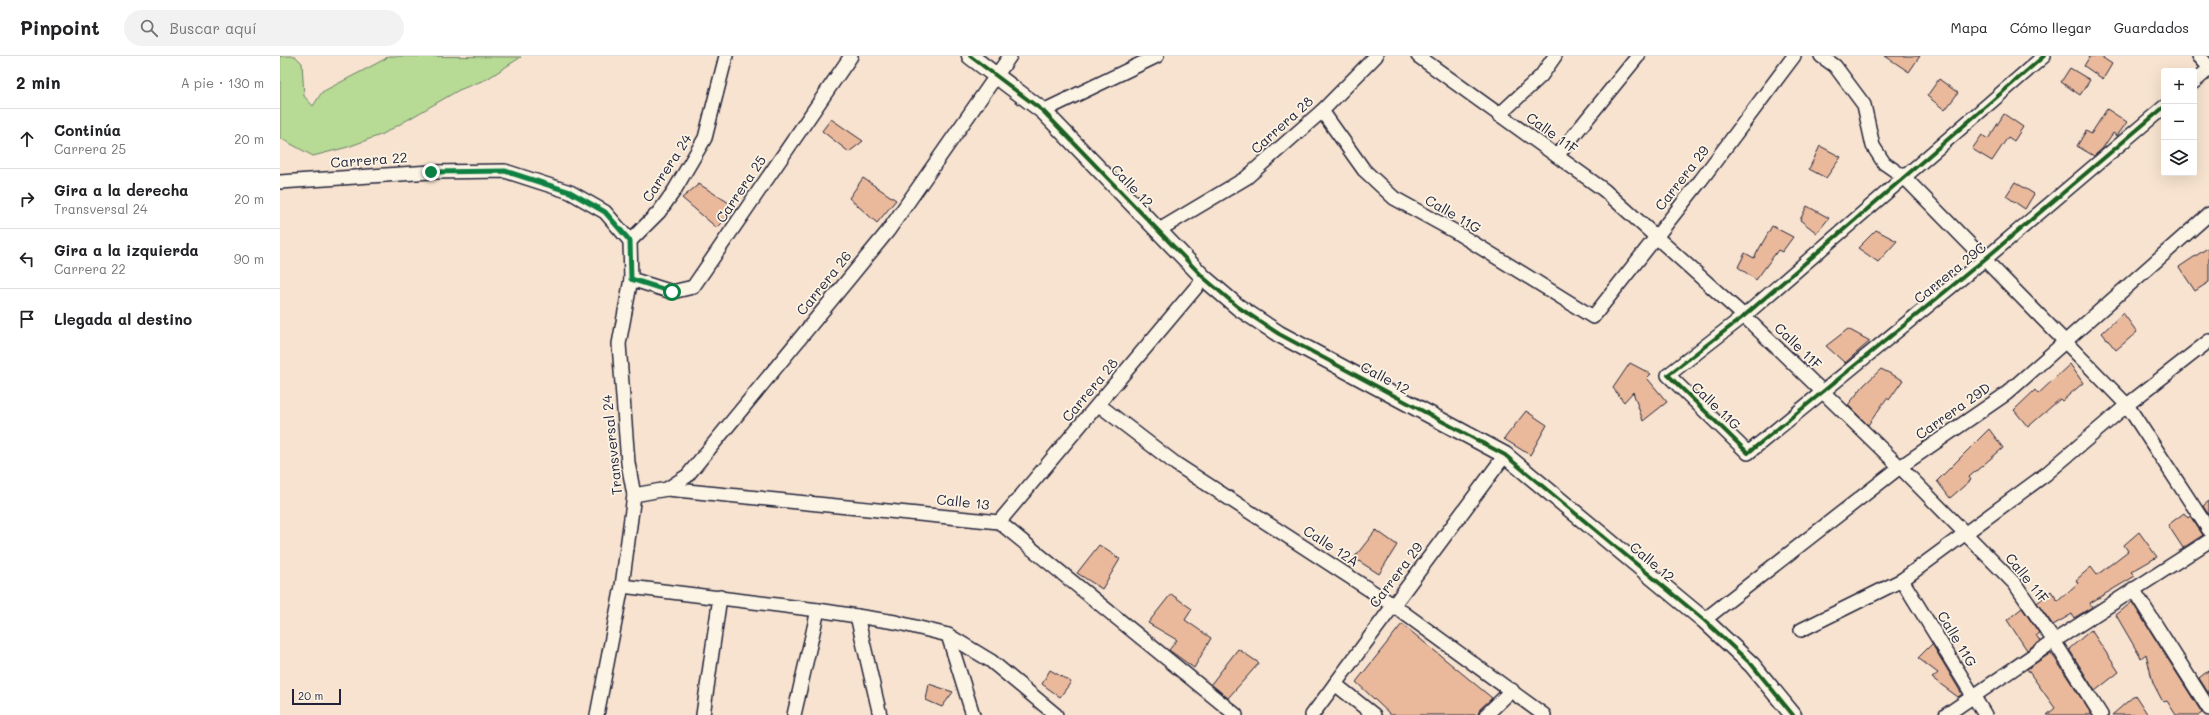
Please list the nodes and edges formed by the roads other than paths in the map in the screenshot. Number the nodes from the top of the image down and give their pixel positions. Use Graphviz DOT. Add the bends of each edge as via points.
graph roads {
  1 [pos="726,56"];
  2 [pos="851,56"];
  3 [pos="970,56"];
  4 [pos="1010,56"];
  5 [pos="1157,56"];
  6 [pos="1376,56"];
  7 [pos="1418,56"];
  8 [pos="1556,56"];
  9 [pos="1638,56"];
  10 [pos="1794,56"];
  11 [pos="1821,56"];
  12 [pos="2199,56"];
  13 [pos="2041,57"];
  14 [pos="2209,68"];
  15 [pos="997,75"];
  16 [pos="2197,79"];
  17 [pos="2161,110"];
  18 [pos="1043,111"];
  19 [pos="1322,111"];
  20 [pos="1499,115"];
  21 [pos="1557,156"];
  22 [pos="1904,177"];
  23 [pos="280,182"];
  24 [pos="2209,214"];
  25 [pos="1159,230"];
  26 [pos="1655,238"];
  27 [pos="630,241"];
  28 [pos="1985,259"];
  29 [pos="1204,278"];
  30 [pos="631,279"];
  31 [pos="1744,316"];
  32 [pos="1593,317"];
  33 [pos="2063,341"];
  34 [pos="2209,341"];
  35 [pos="1823,392"];
  36 [pos="1099,405"];
  37 [pos="2127,405"];
  38 [pos="1748,453"];
  39 [pos="1505,455"];
  40 [pos="1900,467"];
  41 [pos="667,489"];
  42 [pos="634,495"];
  43 [pos="999,522"];
  44 [pos="2209,530"];
  45 [pos="1966,534"];
  46 [pos="2209,541"];
  47 [pos="1902,580"];
  48 [pos="622,586"];
  49 [pos="2132,589"];
  50 [pos="720,597"];
  51 [pos="1393,605"];
  52 [pos="818,610"];
  53 [pos="858,616"];
  54 [pos="1704,620"];
  55 [pos="1801,630"];
  56 [pos="948,635"];
  57 [pos="2054,641"];
  58 [pos="1335,684"];
  59 [pos="1512,690"];
  60 [pos="1972,696"];
  61 [pos="2209,709"];
  62 [pos="1787,713"];
  63 [pos="597,715"];
  64 [pos="703,715"];
  65 [pos="794,715"];
  66 [pos="880,715"];
  67 [pos="973,715"];
  68 [pos="1056,715"];
  69 [pos="1236,715"];
  70 [pos="1312,715"];
  71 [pos="1374,715"];
  72 [pos="1486,715"];
  73 [pos="1544,715"];
  74 [pos="1946,715"];
  75 [pos="1985,715"];
  76 [pos="2101,715"];
  1 -- 27 [label="street, Carrera 24" via="705,138 659,212"];
  2 -- 30 [label="street, Carrera 25" via="693,287 672,292"];
  3 -- 15 [label="street, Calle 12"];
  4 -- 15 [label="street, Carrera 26"];
  5 -- 18 [label="street"];
  6 -- 19 [label="street, Carrera 28"];
  7 -- 20 [label="street, Calle 11F"];
  8 -- 20 [label="street" via="1540,76"];
  9 -- 21 [label="street"];
  10 -- 26 [label="street, Carrera 29"];
  11 -- 22 [label="street" via="1835,66 1864,105 1873,146 1884,163"];
  12 -- 14 [label="street"];
  13 -- 22 [label="street"];
  14 -- 16 [label="street"];
  15 -- 18 [label="street, Calle 12"];
  15 -- 41 [label="street, Carrera 26" via="888,231 696,465 678,484"];
  17 -- 28 [label="street, Carrera 29C"];
  18 -- 25 [label="street, Calle 12"];
  19 -- 25 [label="street, Carrera 28" via="1246,178"];
  19 -- 32 [label="street, Calle 11G" via="1364,170 1394,198"];
  20 -- 21 [label="street, Calle 11F"];
  21 -- 26 [label="street, Calle 11F" via="1604,190"];
  22 -- 28 [label="street"];
  22 -- 31 [label="street"];
  23 -- 27 [label="street, Carrera 22" via="431,172 505,171 570,192 605,212"];
  24 -- 33 [label="street, Carrera 29D"];
  25 -- 29 [label="street, Calle 12"];
  26 -- 31 [label="street, Calle 11F"];
  26 -- 32 [label="street, Carrera 29"];
  27 -- 30 [label="street, Transversal 24"];
  28 -- 33 [label="street"];
  28 -- 35 [label="street, Carrera 29C"];
  29 -- 36 [label="street, Carrera 28"];
  29 -- 39 [label="street, Calle 12" via="1238,307 1278,334"];
  30 -- 42 [label="street, Transversal 24" via="619,344 628,463"];
  31 -- 35 [label="street, Calle 11F"];
  31 -- 38 [label="street, Calle 11G" via="1668,375"];
  33 -- 37 [label="street"];
  33 -- 40 [label="street, Carrera 29D" via="2006,394"];
  34 -- 37 [label="street"];
  35 -- 38 [label="street, Carrera 29C"];
  35 -- 40 [label="street, Calle 11F"];
  36 -- 43 [label="street, Carrera 28"];
  36 -- 51 [label="street, Calle 12A" via="1176,464"];
  37 -- 44 [label="street"];
  37 -- 45 [label="street" via="2046,474"];
  39 -- 51 [label="street, Carrera 29"];
  39 -- 54 [label="street, Calle 12"];
  40 -- 45 [label="street, Calle 11F"];
  40 -- 54 [label="street, Carrera 29D"];
  41 -- 42 [label="street, Carrera 26"];
  41 -- 43 [label="street, Calle 13"];
  42 -- 48 [label="street, Transversal 24"];
  43 -- 69 [label="street, Calle 13"];
  45 -- 47 [label="street"];
  45 -- 57 [label="street, Calle 11F" via="2015,584"];
  46 -- 49 [label="street"];
  47 -- 55 [label="street"];
  47 -- 60 [label="street, Calle 11G"];
  48 -- 50 [label="street"];
  48 -- 63 [label="street, Transversal 24"];
  49 -- 57 [label="street"];
  49 -- 61 [label="street"];
  50 -- 52 [label="street"];
  50 -- 64 [label="street"];
  51 -- 58 [label="street, Carrera 29"];
  51 -- 59 [label="street, Calle 12A"];
  52 -- 53 [label="street"];
  52 -- 65 [label="street"];
  53 -- 56 [label="street"];
  53 -- 66 [label="street"];
  54 -- 62 [label="street, Calle 12" via="1752,665"];
  56 -- 67 [label="street"];
  56 -- 68 [label="street" via="991,661"];
  57 -- 60 [label="street"];
  57 -- 76 [label="street, Calle 11F"];
  58 -- 70 [label="street, Carrera 29"];
  58 -- 71 [label="street"];
  59 -- 72 [label="street"];
  59 -- 73 [label="street, Calle 12A"];
  60 -- 74 [label="street"];
  60 -- 75 [label="street, Calle 11G"];
}
